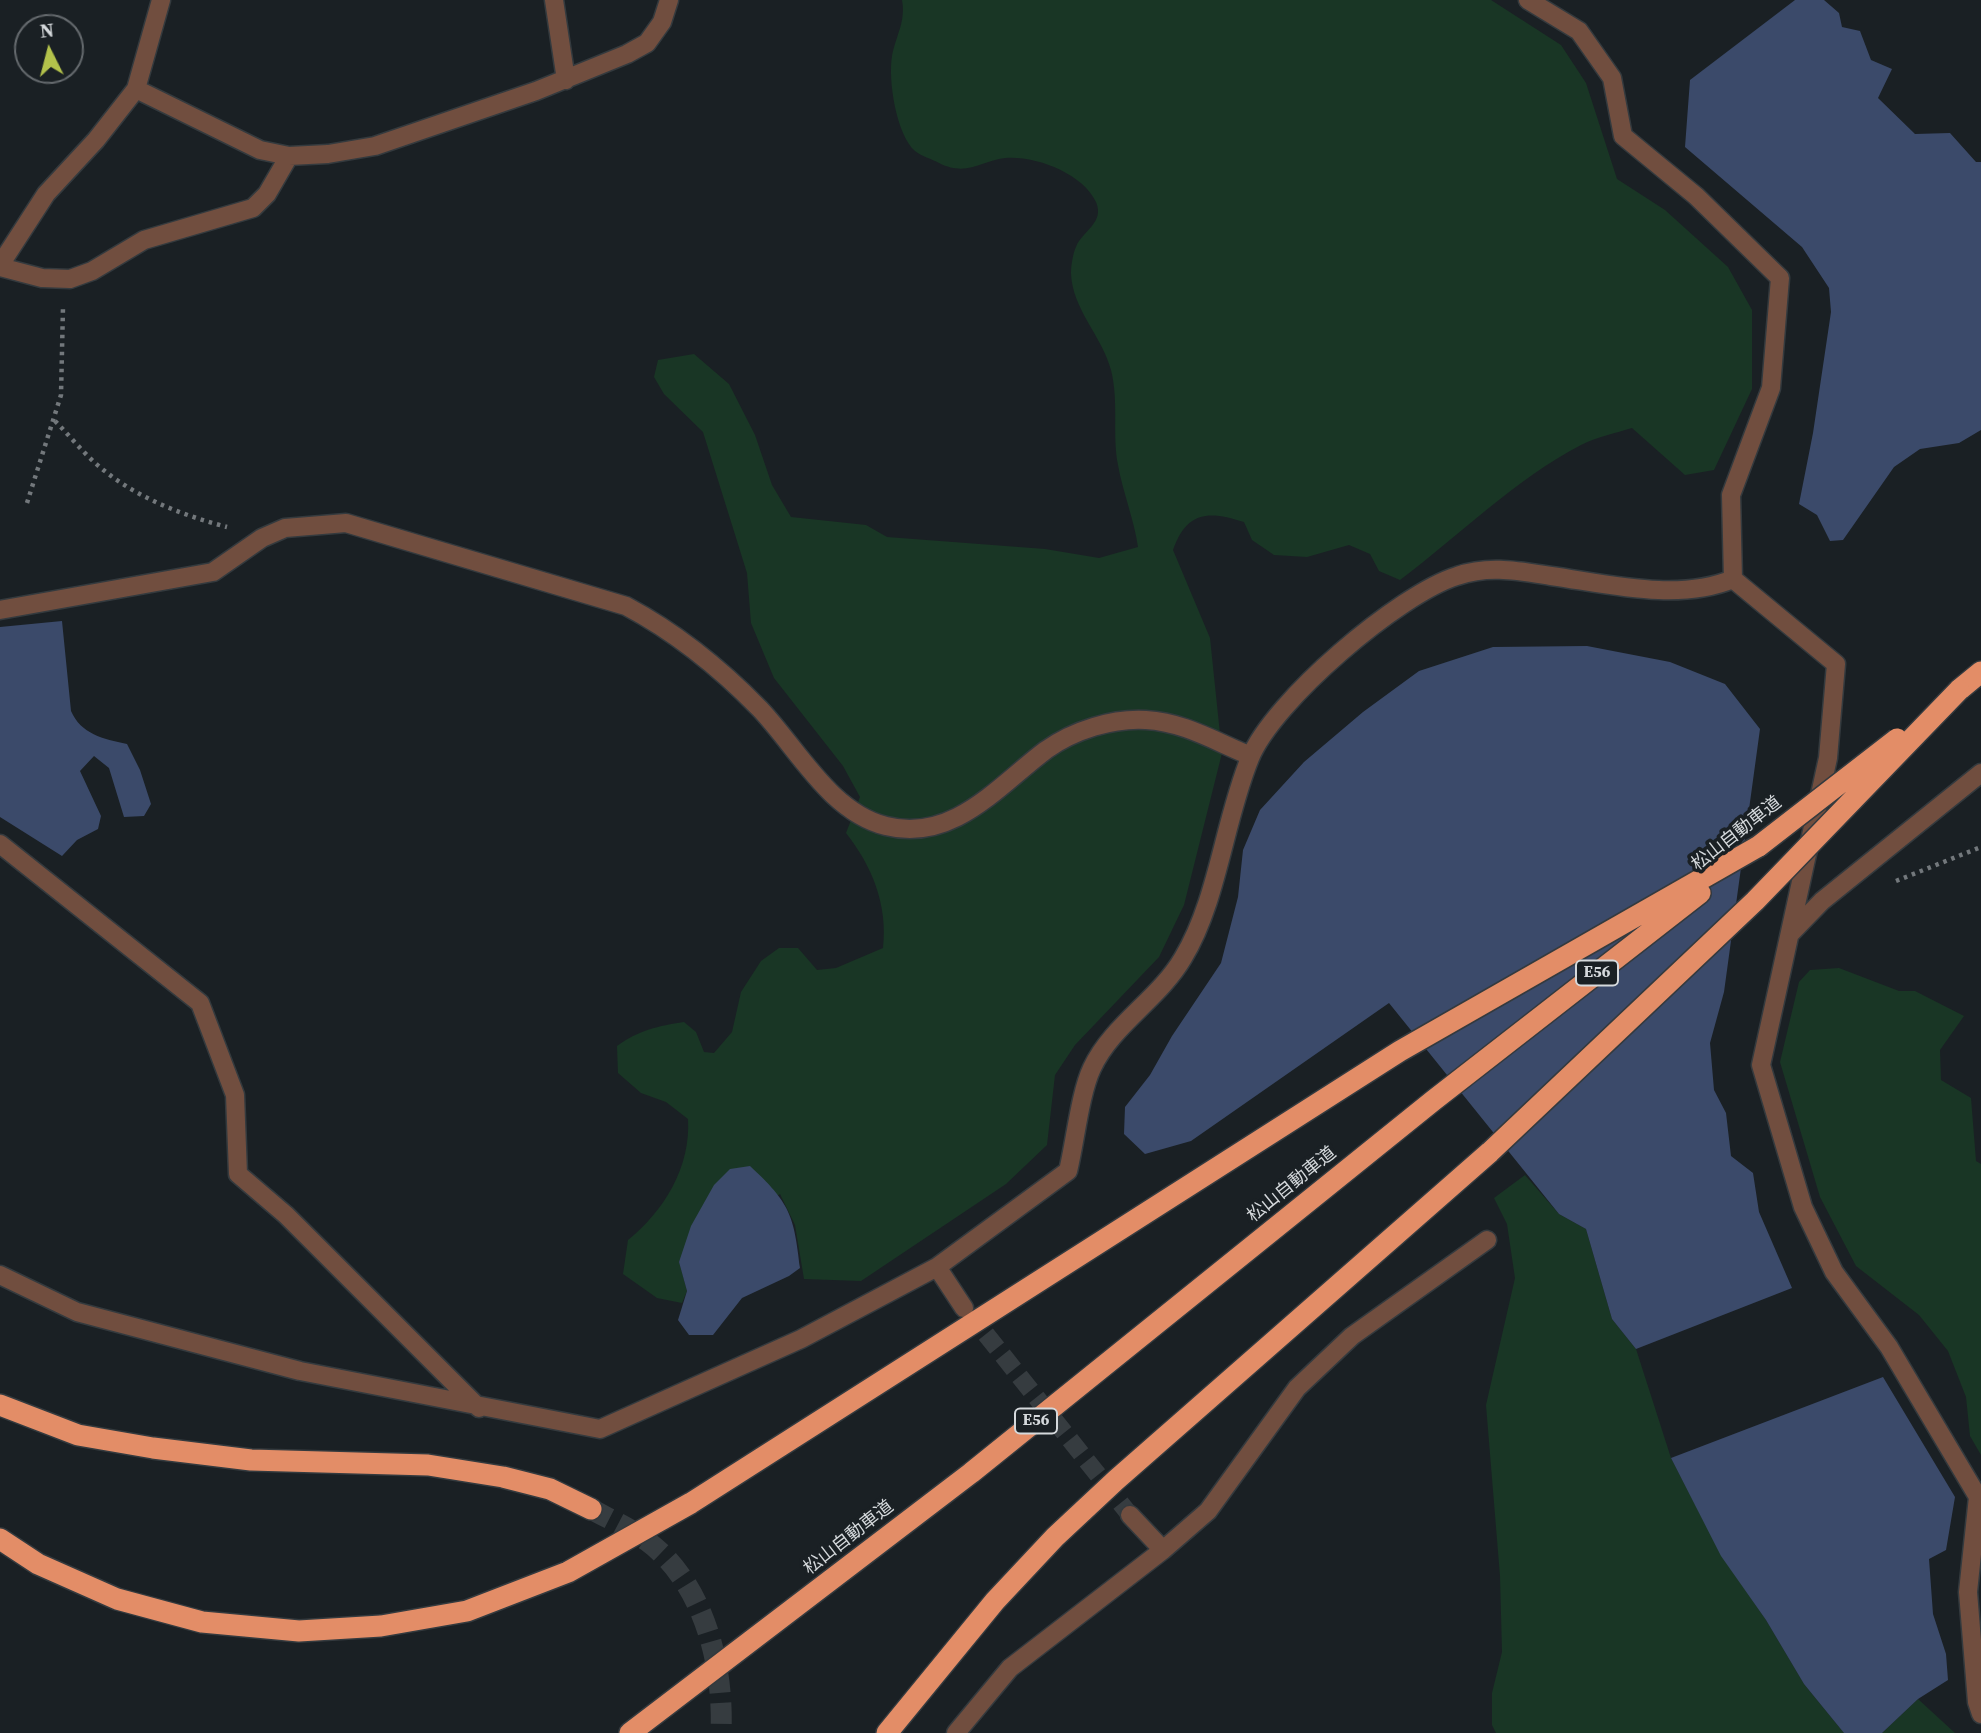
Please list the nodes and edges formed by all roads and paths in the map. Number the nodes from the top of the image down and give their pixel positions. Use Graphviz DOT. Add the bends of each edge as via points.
graph roads {
  1 [pos="161,0"];
  2 [pos="554,0"];
  3 [pos="669,0"];
  4 [pos="1528,0"];
  5 [pos="566,80"];
  6 [pos="136,89"];
  7 [pos="289,156"];
  8 [pos="0,266"];
  9 [pos="62,278"];
  10 [pos="55,421"];
  11 [pos="27,503"];
  12 [pos="262,538"];
  13 [pos="1733,579"];
  14 [pos="0,610"];
  15 [pos="1981,672"];
  16 [pos="1959,690"];
  17 [pos="1251,756"];
  18 [pos="1981,773"];
  19 [pos="0,844"];
  20 [pos="1759,846"];
  21 [pos="1790,934"];
  22 [pos="1487,1240"];
  23 [pos="937,1267"];
  24 [pos="0,1275"];
  25 [pos="964,1308"];
  26 [pos="0,1405"];
  27 [pos="479,1408"];
  28 [pos="591,1509"];
  29 [pos="1130,1515"];
  30 [pos="0,1539"];
  31 [pos="1163,1550"];
  32 [pos="1981,1714"];
  33 [pos="630,1733"];
  34 [pos="887,1733"];
  35 [pos="956,1733"];
  1 -- 6 [label="street"];
  2 -- 5 [label="street"];
  3 -- 5 [label="street" via="662,22 647,43"];
  4 -- 13 [label="street" via="1578,31 1612,78 1623,136 1696,196 1780,278 1771,388 1731,495"];
  5 -- 7 [label="street" via="375,146"];
  6 -- 7 [label="street" via="260,150"];
  6 -- 8 [label="street" via="46,194"];
  7 -- 9 [label="street" via="267,194 253,208 144,240 92,271"];
  8 -- 9 [label="street" via="42,278"];
  9 -- 10 [label="path" via="61,395"];
  10 -- 11 [label="path"];
  10 -- 12 [label="path" via="101,468 146,497 187,517"];
  12 -- 14 [label="street" via="213,572"];
  12 -- 17 [label="street" via="285,528 346,523 626,606 666,627 701,654 760,709 830,791 862,818 888,827 925,830 954,820 986,801 1048,749 1108,723 1146,720 1183,725"];
  13 -- 17 [label="street" via="1710,589 1684,589 1498,568 1457,576 1409,598 1337,658 1283,707"];
  13 -- 21 [label="street" via="1836,664 1828,758"];
  15 -- 16 [label="highway, 松山自動車道 / E56"];
  16 -- 20 [label="highway, 松山自動車道 / E56, bridge"];
  16 -- 34 [label="highway, bridge" via="1755,901 1490,1152 1055,1537 995,1601"];
  17 -- 23 [label="street" via="1199,921 1182,959 1091,1069 1068,1171"];
  18 -- 21 [label="street" via="1822,901"];
  19 -- 27 [label="street" via="200,1003 235,1095 238,1174 286,1215"];
  20 -- 30 [label="highway" via="1401,1051 691,1503 568,1572 467,1611 381,1626 299,1631 202,1622 117,1599 38,1564"];
  20 -- 33 [label="highway, 松山自動車道 / E56" via="1434,1100 971,1473"];
  21 -- 32 [label="street" via="1761,1065 1803,1207 1834,1272 1889,1347 1978,1497 1968,1591"];
  22 -- 31 [label="street" via="1352,1336 1297,1388 1208,1511"];
  23 -- 25 [label="street"];
  23 -- 27 [label="street" via="801,1339 600,1429"];
  24 -- 27 [label="street" via="77,1312 300,1371"];
  26 -- 28 [label="highway" via="78,1435 153,1448 251,1460 428,1465 503,1476 550,1489"];
  29 -- 31 [label="street"];
  31 -- 35 [label="street" via="1010,1668"];
}
